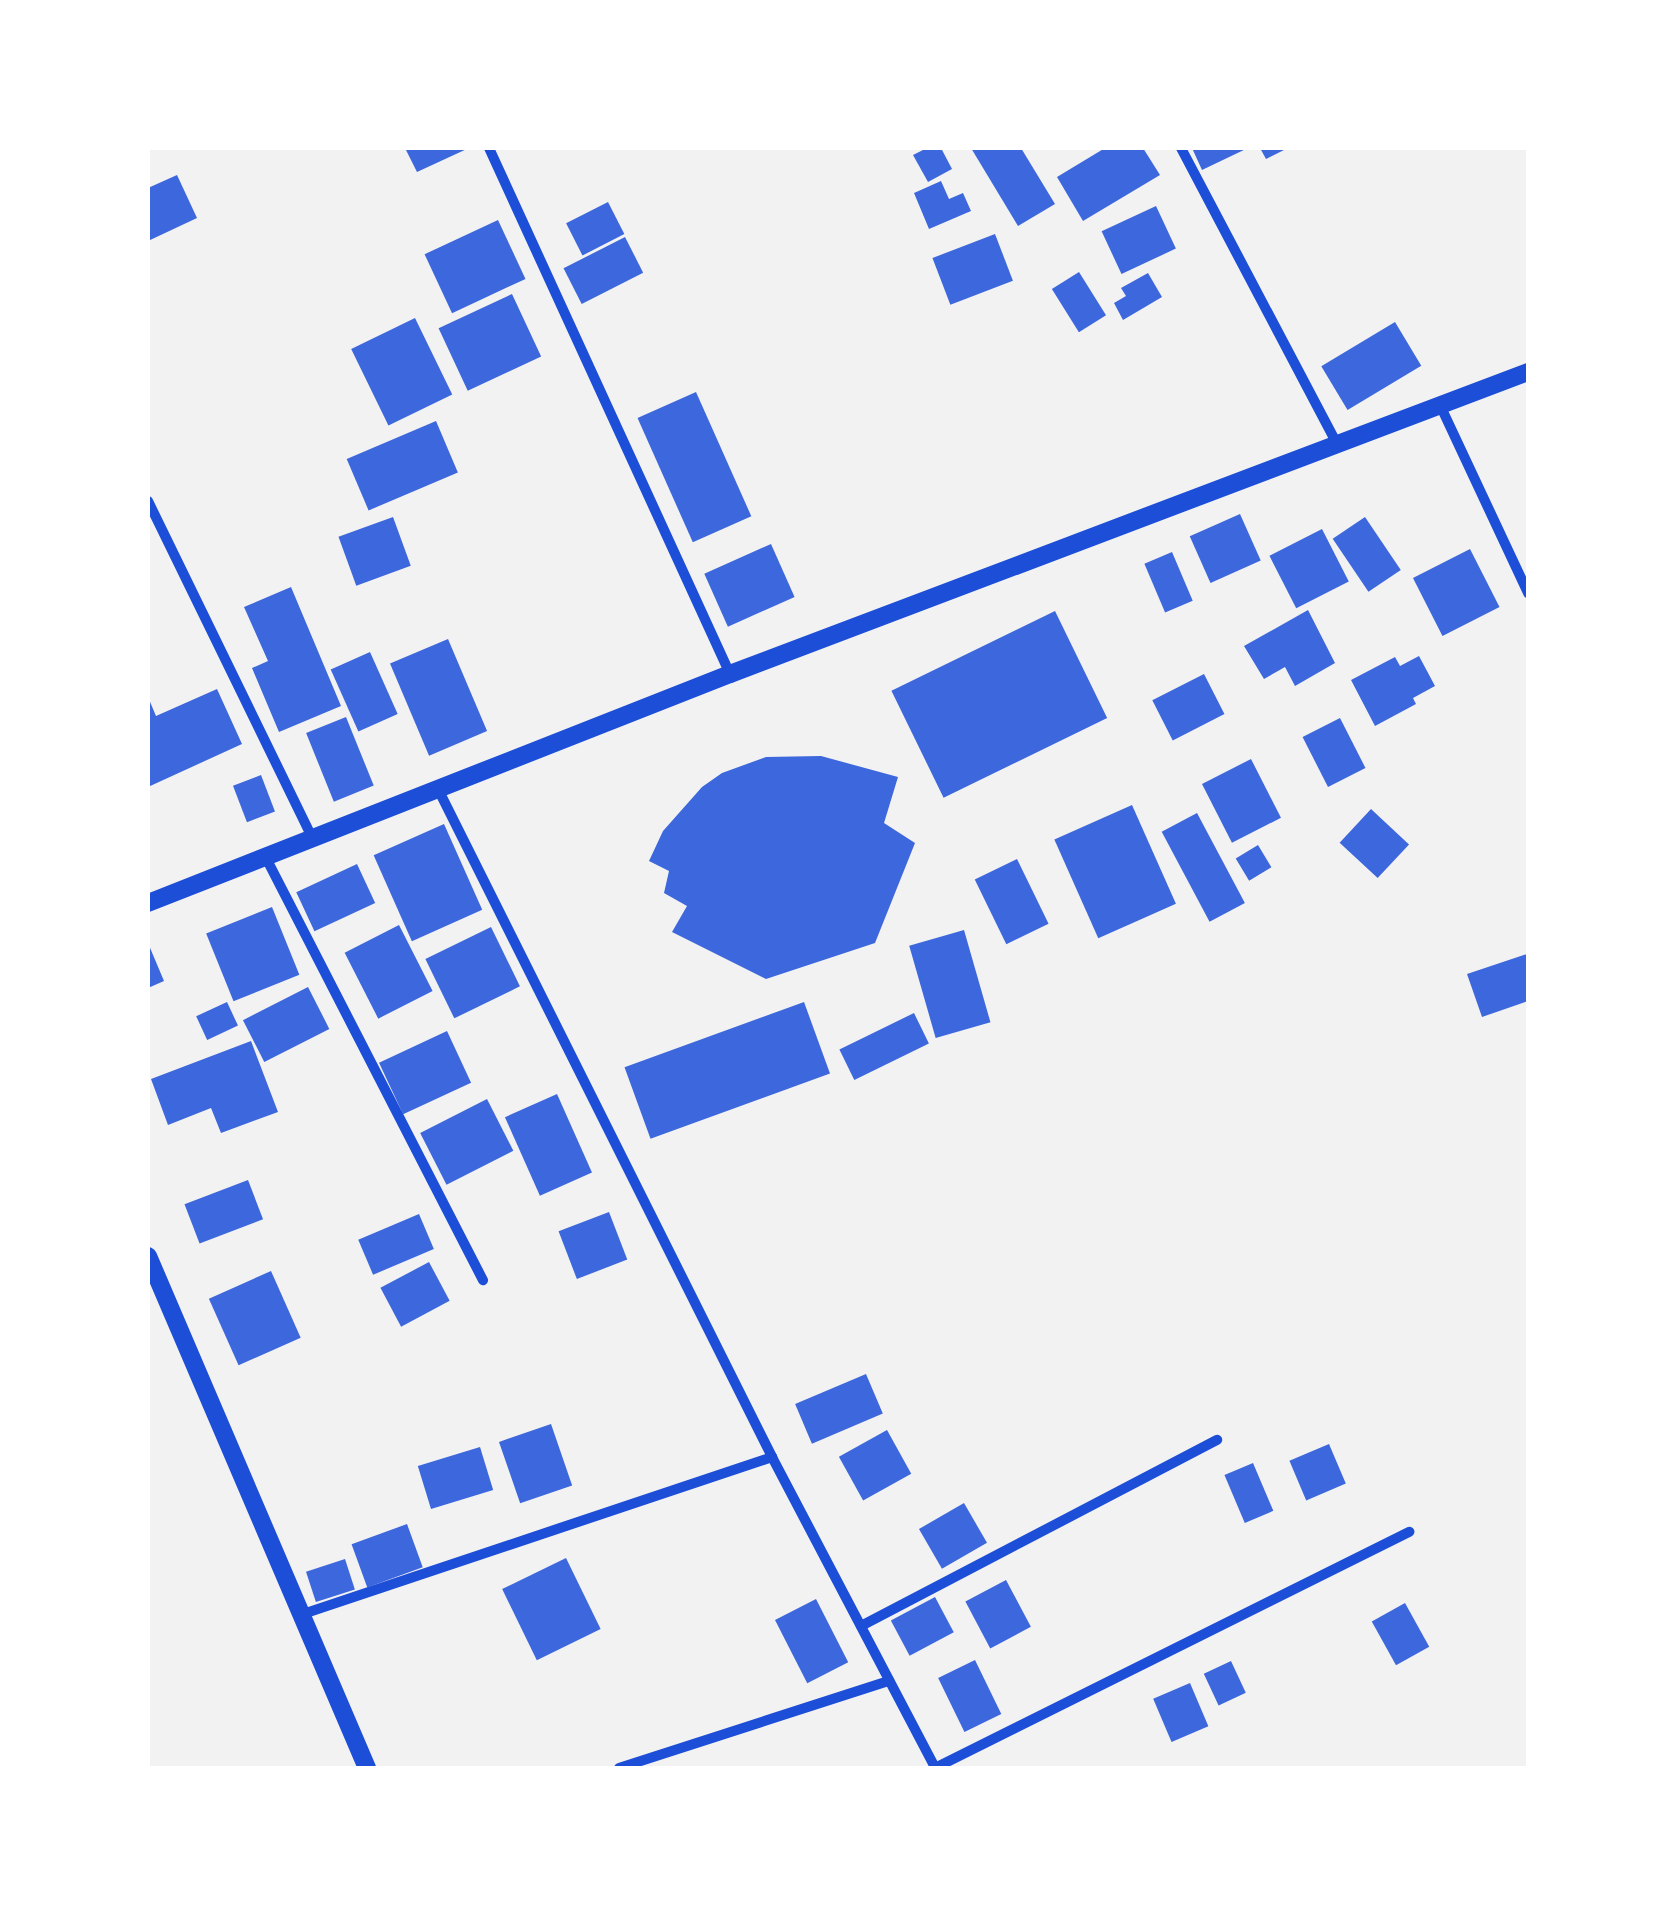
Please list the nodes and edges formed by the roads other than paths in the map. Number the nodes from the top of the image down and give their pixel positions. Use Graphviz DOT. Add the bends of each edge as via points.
graph roads {
  1 [pos="489,148"];
  2 [pos="1181,148"];
  3 [pos="1528,372"];
  4 [pos="1440,406"];
  5 [pos="1337,444"];
  6 [pos="148,501"];
  7 [pos="1528,593"];
  8 [pos="730,674"];
  9 [pos="437,787"];
  10 [pos="311,835"];
  11 [pos="264,855"];
  12 [pos="148,903"];
  13 [pos="148,1256"];
  14 [pos="483,1280"];
  15 [pos="1217,1440"];
  16 [pos="772,1457"];
  17 [pos="1409,1532"];
  18 [pos="300,1616"];
  19 [pos="861,1626"];
  20 [pos="889,1680"];
  21 [pos="367,1768"];
  22 [pos="618,1768"];
  23 [pos="935,1768"];
  1 -- 8 [label="street"];
  2 -- 5 [label="street"];
  3 -- 4 [label="street"];
  4 -- 5 [label="street"];
  4 -- 7 [label="street"];
  5 -- 8 [label="street"];
  6 -- 10 [label="street"];
  8 -- 9 [label="street"];
  9 -- 10 [label="street"];
  9 -- 16 [label="street"];
  10 -- 11 [label="street"];
  11 -- 12 [label="street"];
  11 -- 14 [label="street"];
  13 -- 18 [label="street"];
  15 -- 19 [label="street"];
  16 -- 18 [label="street"];
  16 -- 19 [label="street"];
  17 -- 23 [label="street"];
  18 -- 21 [label="street"];
  19 -- 20 [label="street"];
  20 -- 22 [label="street"];
  20 -- 23 [label="street"];
}
